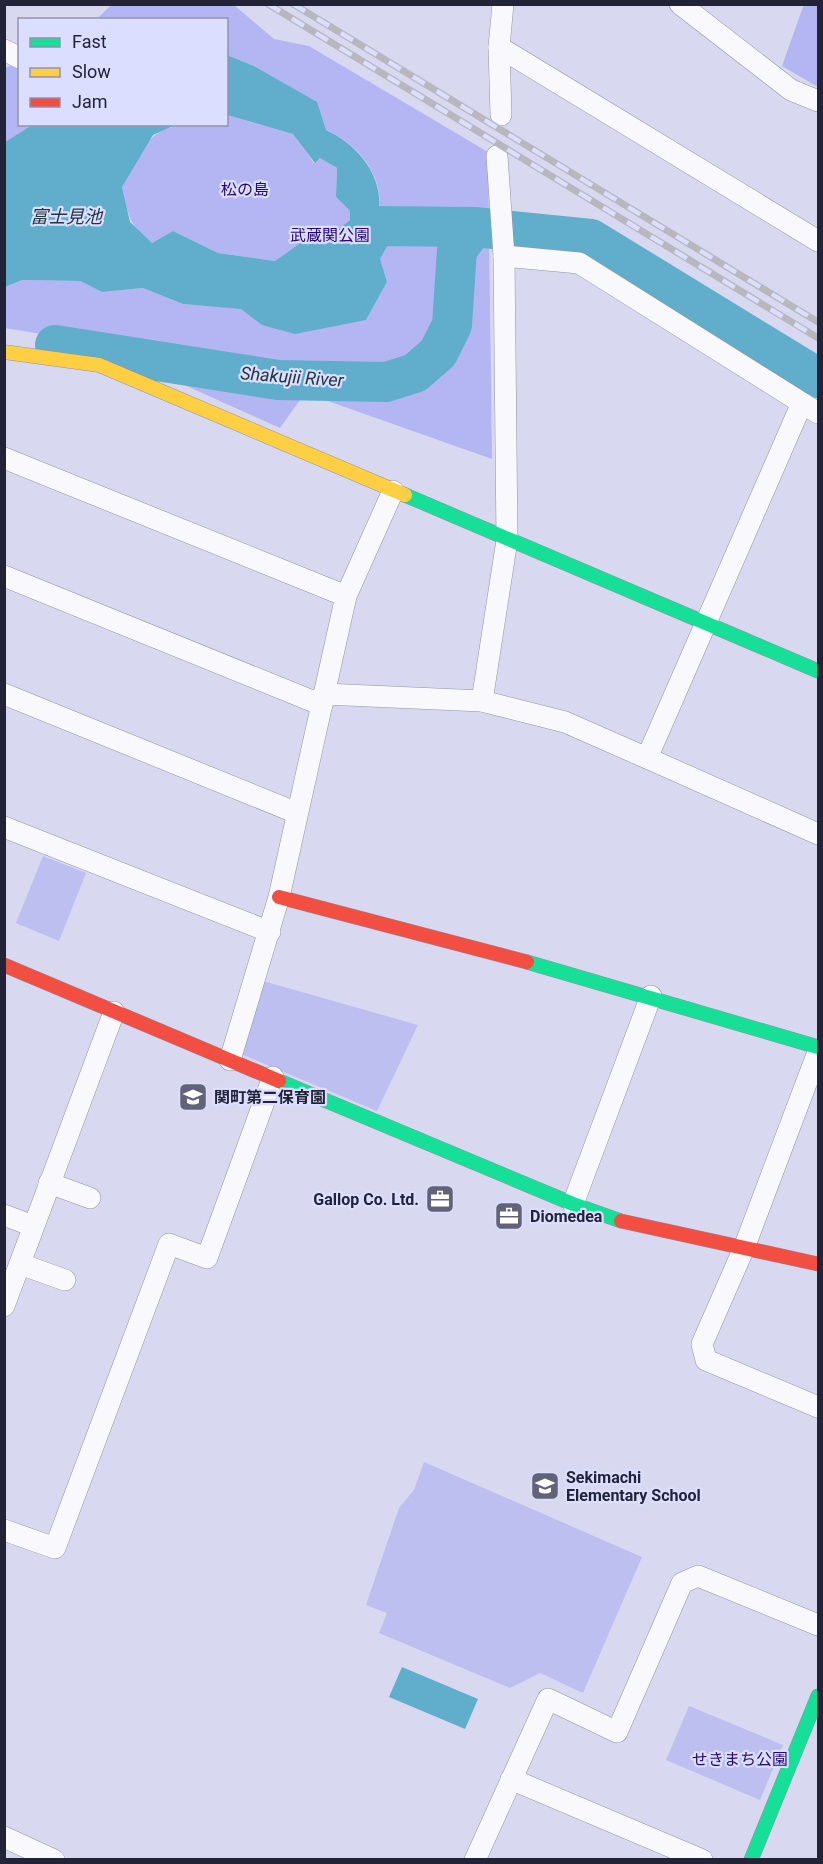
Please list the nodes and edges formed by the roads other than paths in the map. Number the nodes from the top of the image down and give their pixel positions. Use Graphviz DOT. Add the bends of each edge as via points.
graph roads {
  1 [pos="503,4"];
  2 [pos="680,4"];
  3 [pos="499,47"];
  4 [pos="4,50"];
  5 [pos="18,57"];
  6 [pos="819,101"];
  7 [pos="501,115"];
  8 [pos="497,156"];
  9 [pos="819,241"];
  10 [pos="503,250"];
  11 [pos="4,352"];
  12 [pos="810,408"];
  13 [pos="4,458"];
  14 [pos="393,491"];
  15 [pos="507,540"];
  16 [pos="4,576"];
  17 [pos="346,596"];
  18 [pos="705,624"];
  19 [pos="819,671"];
  20 [pos="4,694"];
  21 [pos="323,699"];
  22 [pos="482,701"];
  23 [pos="647,758"];
  24 [pos="297,813"];
  25 [pos="4,827"];
  26 [pos="819,834"];
  27 [pos="279,897"];
  28 [pos="270,932"];
  29 [pos="4,965"];
  30 [pos="651,996"];
  31 [pos="114,1012"];
  32 [pos="819,1047"];
  33 [pos="819,1052"];
  34 [pos="230,1060"];
  35 [pos="273,1077"];
  36 [pos="50,1184"];
  37 [pos="90,1198"];
  38 [pos="573,1204"];
  39 [pos="4,1215"];
  40 [pos="33,1226"];
  41 [pos="744,1248"];
  42 [pos="20,1264"];
  43 [pos="819,1264"];
  44 [pos="65,1280"];
  45 [pos="4,1306"];
  46 [pos="819,1407"];
  47 [pos="4,1530"];
  48 [pos="819,1625"];
  49 [pos="819,1696"];
  50 [pos="511,1779"];
  51 [pos="4,1837"];
  52 [pos="54,1860"];
  53 [pos="475,1860"];
  54 [pos="702,1860"];
  55 [pos="751,1860"];
  1 -- 3 [label="street"];
  2 -- 6 [label="street" via="791,90"];
  3 -- 7 [label="street"];
  3 -- 9 [label="street"];
  4 -- 5 [label="street"];
  8 -- 10 [label="street"];
  10 -- 12 [label="street" via="579,263"];
  10 -- 15 [label="street"];
  11 -- 14 [label="street" via="99,365"];
  12 -- 18 [label="street"];
  13 -- 17 [label="street"];
  14 -- 15 [label="street"];
  14 -- 17 [label="street"];
  15 -- 18 [label="street"];
  15 -- 22 [label="street"];
  16 -- 21 [label="street"];
  17 -- 21 [label="street"];
  18 -- 19 [label="street"];
  18 -- 23 [label="street"];
  20 -- 24 [label="street"];
  21 -- 22 [label="street"];
  21 -- 24 [label="street"];
  22 -- 23 [label="street" via="566,722"];
  23 -- 26 [label="street"];
  24 -- 27 [label="street"];
  25 -- 28 [label="street"];
  27 -- 28 [label="street"];
  27 -- 30 [label="street"];
  28 -- 34 [label="street"];
  29 -- 31 [label="street"];
  30 -- 32 [label="street"];
  30 -- 38 [label="street"];
  31 -- 34 [label="street"];
  31 -- 36 [label="street"];
  33 -- 41 [label="street"];
  34 -- 35 [label="street"];
  35 -- 38 [label="street"];
  35 -- 47 [label="street" via="207,1258 169,1244 55,1548"];
  36 -- 37 [label="street"];
  36 -- 40 [label="street"];
  38 -- 41 [label="street" via="617,1220"];
  39 -- 40 [label="street"];
  40 -- 42 [label="street"];
  41 -- 43 [label="street"];
  41 -- 46 [label="street" via="702,1344 706,1359"];
  42 -- 44 [label="street"];
  42 -- 45 [label="street"];
  48 -- 50 [label="street" via="698,1576 682,1583 617,1732 548,1699"];
  49 -- 55 [label="street"];
  50 -- 53 [label="street"];
  50 -- 54 [label="street"];
  51 -- 52 [label="street"];
}
